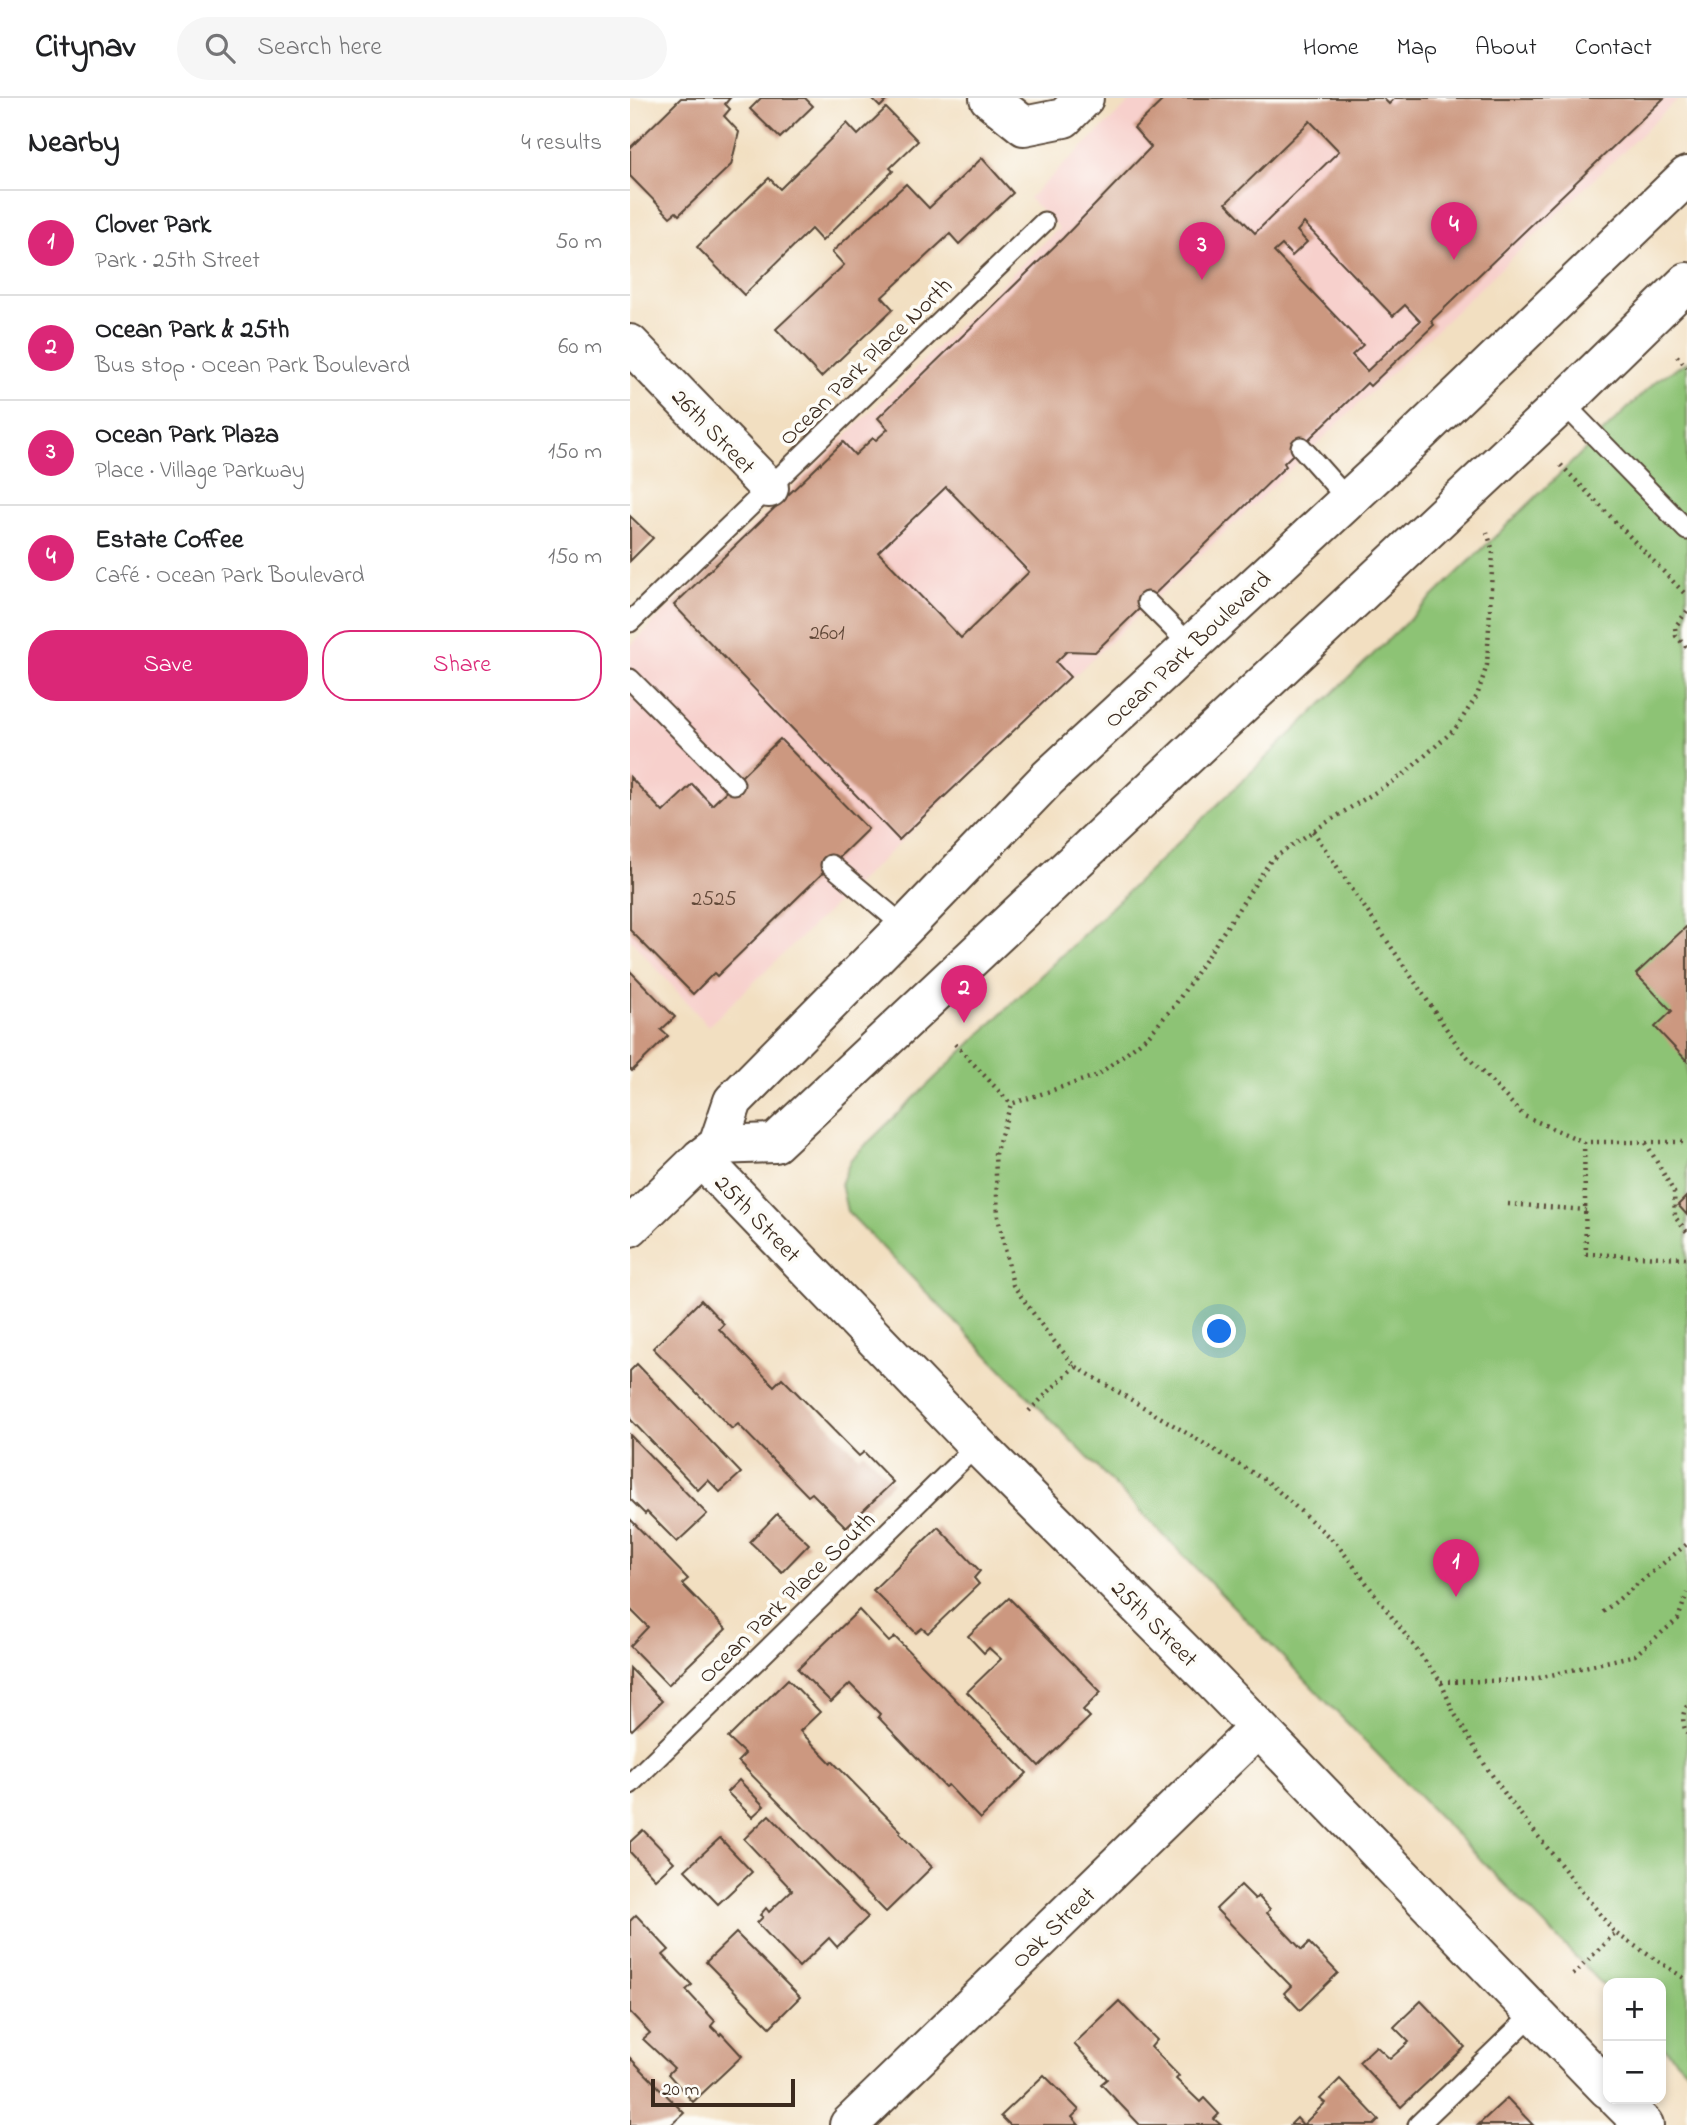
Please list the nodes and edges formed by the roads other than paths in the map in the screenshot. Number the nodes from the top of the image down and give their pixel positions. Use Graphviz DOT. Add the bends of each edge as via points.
graph roads {
  1 [pos="989,98"];
  2 [pos="1084,98"];
  3 [pos="1687,176"];
  4 [pos="1044,222"];
  5 [pos="1687,282"];
  6 [pos="630,344"];
  7 [pos="1563,403"];
  8 [pos="1300,447"];
  9 [pos="769,488"];
  10 [pos="1348,500"];
  11 [pos="1687,530"];
  12 [pos="1147,602"];
  13 [pos="630,622"];
  14 [pos="1191,646"];
  15 [pos="630,679"];
  16 [pos="734,783"];
  17 [pos="831,865"];
  18 [pos="905,927"];
  19 [pos="709,1152"];
  20 [pos="630,1227"];
  21 [pos="977,1445"];
  22 [pos="1258,1728"];
  23 [pos="630,1784"];
  24 [pos="1534,2013"];
  25 [pos="1603,2084"];
  26 [pos="1623,2104"];
  27 [pos="849,2125"];
  28 [pos="1418,2125"];
  29 [pos="1644,2125"];
  1 -- 2 [label="street" via="1024,126 1063,118"];
  3 -- 10 [label="street, Ocean Park Boulevard"];
  4 -- 9 [label="lane, Ocean Park Place North"];
  5 -- 7 [label="street"];
  6 -- 9 [label="street, 26th Street"];
  7 -- 11 [label="lane"];
  7 -- 19 [label="street" via="775,1143"];
  8 -- 10 [label="lane"];
  9 -- 13 [label="lane, Ocean Park Place North"];
  10 -- 14 [label="street, Ocean Park Boulevard"];
  12 -- 14 [label="lane"];
  14 -- 18 [label="street, Ocean Park Boulevard" via="1048,778"];
  15 -- 16 [label="lane"];
  17 -- 18 [label="lane"];
  18 -- 19 [label="street, Ocean Park Boulevard" via="733,1101"];
  19 -- 20 [label="street, Ocean Park Boulevard"];
  19 -- 21 [label="street, 25th Street"];
  21 -- 22 [label="street, 25th Street"];
  21 -- 23 [label="lane, Ocean Park Place South"];
  22 -- 24 [label="street, 25th Street"];
  22 -- 27 [label="street, Oak Street"];
  24 -- 25 [label="street, 25th Street"];
  24 -- 28 [label="lane"];
  26 -- 29 [label="street"];
}
